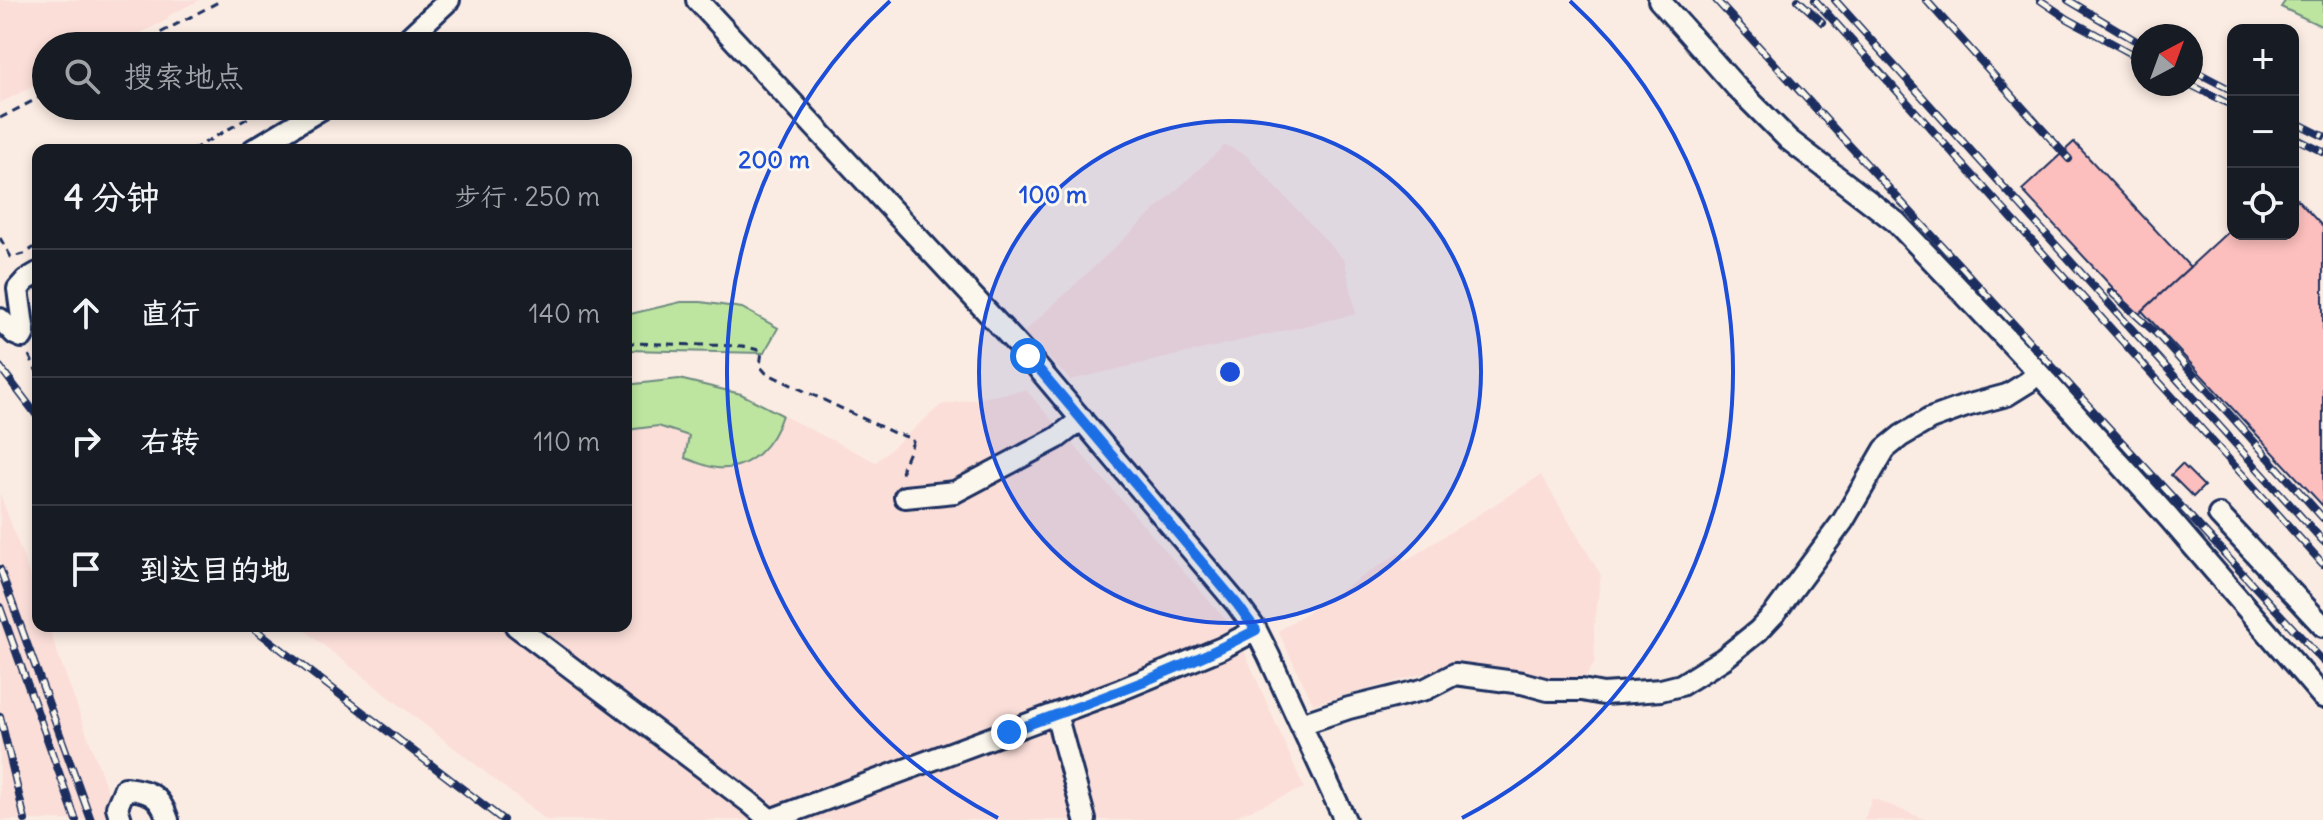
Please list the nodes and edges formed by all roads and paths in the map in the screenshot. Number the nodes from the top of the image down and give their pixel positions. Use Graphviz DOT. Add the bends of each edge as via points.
graph roads {
  1 [pos="222,0"];
  2 [pos="449,0"];
  3 [pos="697,0"];
  4 [pos="1659,0"];
  5 [pos="162,32"];
  6 [pos="415,32"];
  7 [pos="32,101"];
  8 [pos="0,118"];
  9 [pos="244,120"];
  10 [pos="303,120"];
  11 [pos="202,144"];
  12 [pos="263,144"];
  13 [pos="0,238"];
  14 [pos="32,249"];
  15 [pos="32,276"];
  16 [pos="0,319"];
  17 [pos="22,337"];
  18 [pos="632,343"];
  19 [pos="32,360"];
  20 [pos="2038,373"];
  21 [pos="1082,419"];
  22 [pos="905,497"];
  23 [pos="2219,515"];
  24 [pos="2323,626"];
  25 [pos="1256,630"];
  26 [pos="524,632"];
  27 [pos="2323,697"];
  28 [pos="1056,714"];
  29 [pos="1301,724"];
  30 [pos="121,820"];
  31 [pos="168,820"];
  32 [pos="1085,820"];
  33 [pos="1345,820"];
  1 -- 5 [label="path"];
  2 -- 6 [label="street"];
  3 -- 21 [label="street"];
  4 -- 20 [label="street" via="1789,140 1896,222"];
  7 -- 8 [label="path"];
  9 -- 11 [label="path"];
  10 -- 12 [label="street"];
  13 -- 14 [label="path" via="11,257"];
  15 -- 17 [label="street" via="18,289"];
  16 -- 17 [label="street"];
  17 -- 19 [label="path"];
  18 -- 22 [label="path" via="762,351 760,366 766,373 910,438 902,468"];
  20 -- 27 [label="street"];
  20 -- 29 [label="street" via="2007,395 1930,419 1885,449 1843,521 1775,613 1723,659 1681,685 1603,694 1455,674 1426,689"];
  21 -- 22 [label="street" via="1057,438 955,492"];
  21 -- 25 [label="street"];
  23 -- 24 [label="street"];
  25 -- 28 [label="street"];
  25 -- 29 [label="street"];
  26 -- 28 [label="street" via="770,820"];
  28 -- 32 [label="street"];
  29 -- 33 [label="street"];
  30 -- 31 [label="street" via="117,807 125,788 146,791 162,804"];
}
